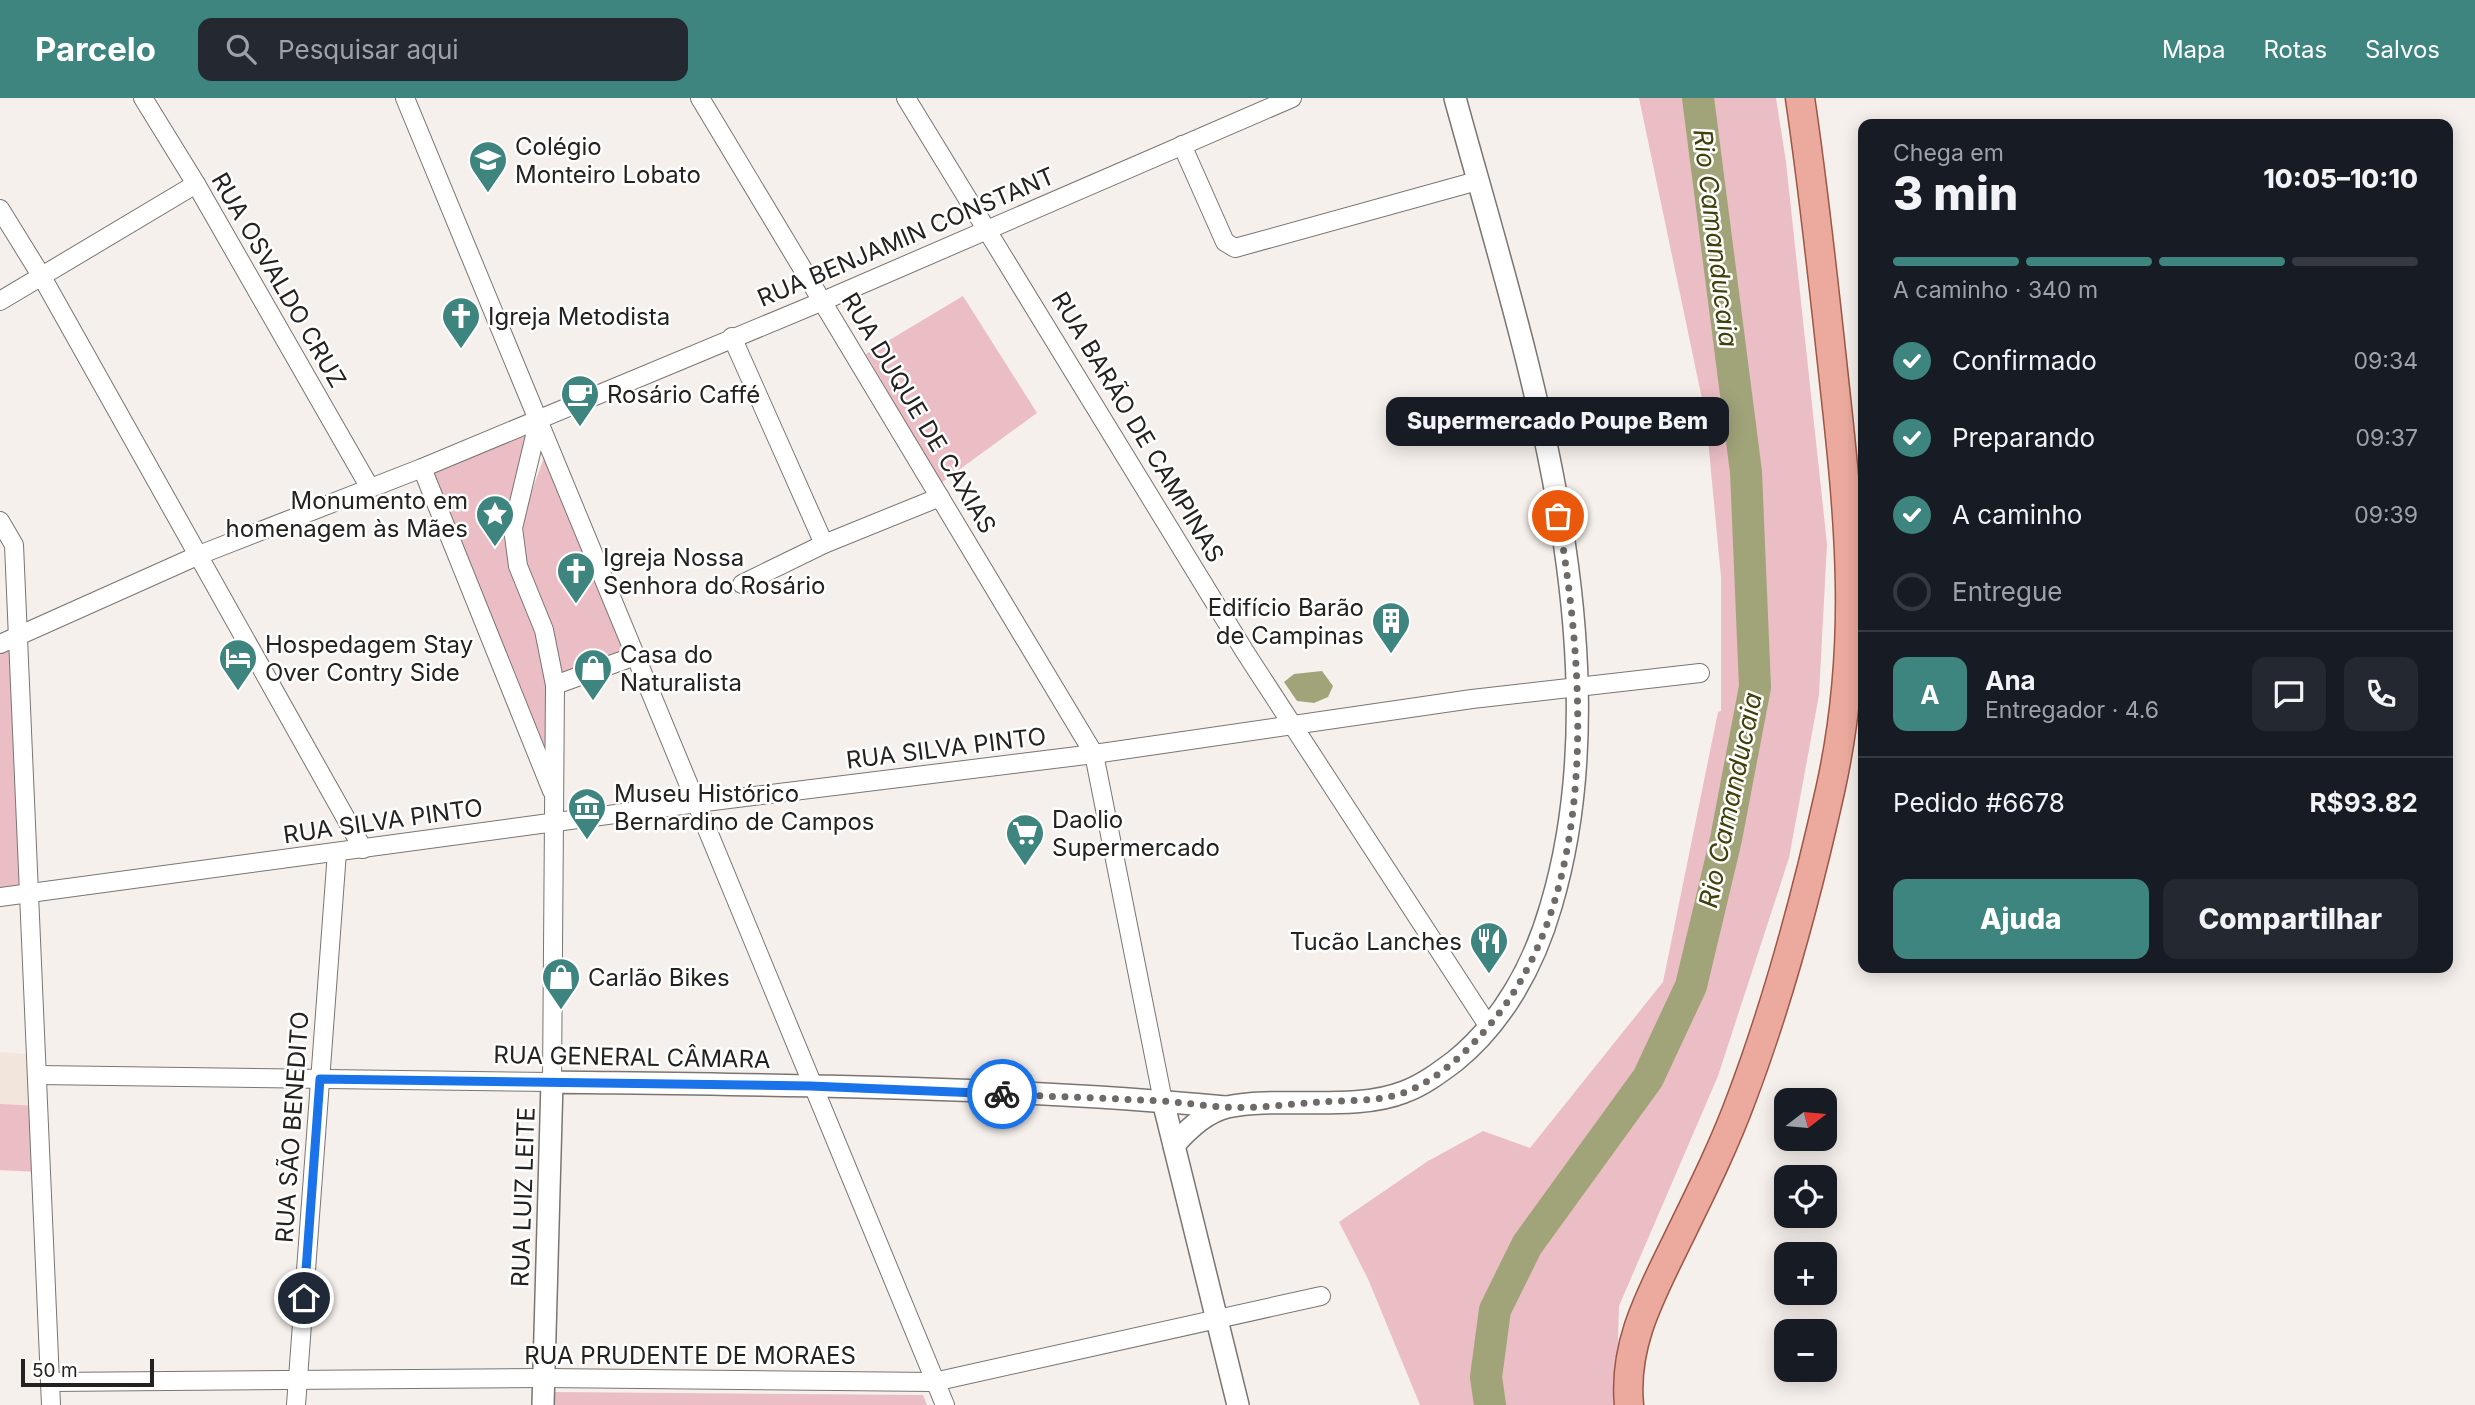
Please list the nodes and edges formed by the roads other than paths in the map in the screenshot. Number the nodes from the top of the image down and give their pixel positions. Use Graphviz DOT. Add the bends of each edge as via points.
graph roads {
  1 [pos="143,98"];
  2 [pos="405,98"];
  3 [pos="700,98"];
  4 [pos="906,98"];
  5 [pos="1292,98"];
  6 [pos="1455,98"];
  7 [pos="1800,98"];
  8 [pos="1182,145"];
  9 [pos="1478,181"];
  10 [pos="196,184"];
  11 [pos="0,209"];
  12 [pos="989,229"];
  13 [pos="42,277"];
  14 [pos="0,301"];
  15 [pos="823,301"];
  16 [pos="732,337"];
  17 [pos="539,419"];
  18 [pos="422,468"];
  19 [pos="370,488"];
  20 [pos="940,497"];
  21 [pos="0,521"];
  22 [pos="824,544"];
  23 [pos="199,555"];
  24 [pos="742,584"];
  25 [pos="8,640"];
  26 [pos="635,656"];
  27 [pos="1700,673"];
  28 [pos="555,685"];
  29 [pos="1578,685"];
  30 [pos="1293,724"];
  31 [pos="1094,754"];
  32 [pos="556,801"];
  33 [pos="697,803"];
  34 [pos="556,823"];
  35 [pos="363,849"];
  36 [pos="337,852"];
  37 [pos="31,893"];
  38 [pos="0,897"];
  39 [pos="1489,1027"];
  40 [pos="38,1075"];
  41 [pos="320,1079"];
  42 [pos="552,1082"];
  43 [pos="810,1086"];
  44 [pos="1163,1101"];
  45 [pos="1225,1107"];
  46 [pos="1174,1144"];
  47 [pos="1321,1296"];
  48 [pos="1217,1320"];
  49 [pos="544,1378"];
  50 [pos="298,1380"];
  51 [pos="50,1382"];
  52 [pos="933,1382"];
  53 [pos="51,1405"];
  54 [pos="296,1405"];
  55 [pos="543,1405"];
  56 [pos="945,1405"];
  57 [pos="1238,1405"];
  58 [pos="1629,1405"];
  1 -- 10 [label="street, RUA OSVALDO CRUZ"];
  2 -- 17 [label="street"];
  3 -- 15 [label="street, RUA DUQUE DE CAXIAS"];
  4 -- 12 [label="street, RUA BARÃO DE CAMPINAS"];
  5 -- 8 [label="street, RUA BENJAMIN CONSTANT"];
  6 -- 9 [label="street, RUA GENERAL CÂMARA"];
  7 -- 58 [label="main road" via="1848,510 1852,605 1845,701 1831,789 1761,1043 1723,1146 1644,1308 1626,1381"];
  8 -- 9 [label="street" via="1225,242 1235,248"];
  8 -- 12 [label="street, RUA BENJAMIN CONSTANT"];
  9 -- 29 [label="street, RUA GENERAL CÂMARA" via="1517,320 1550,471 1569,583"];
  10 -- 13 [label="street"];
  10 -- 19 [label="street, RUA OSVALDO CRUZ"];
  11 -- 13 [label="street"];
  12 -- 15 [label="street, RUA BENJAMIN CONSTANT"];
  12 -- 30 [label="street, RUA BARÃO DE CAMPINAS"];
  13 -- 14 [label="street"];
  13 -- 23 [label="street"];
  15 -- 16 [label="street, RUA BENJAMIN CONSTANT"];
  15 -- 20 [label="street, RUA DUQUE DE CAXIAS"];
  16 -- 17 [label="street, RUA BENJAMIN CONSTANT"];
  16 -- 22 [label="street"];
  17 -- 18 [label="street, RUA BENJAMIN CONSTANT"];
  17 -- 26 [label="street"];
  17 -- 28 [label="street, RUA LUIZ LEITE" via="513,528 518,566 544,630"];
  18 -- 19 [label="street, RUA BENJAMIN CONSTANT"];
  18 -- 32 [label="street"];
  19 -- 23 [label="street, RUA BENJAMIN CONSTANT"];
  20 -- 22 [label="street"];
  20 -- 31 [label="street, RUA DUQUE DE CAXIAS"];
  21 -- 25 [label="street" via="14,545"];
  22 -- 24 [label="street"];
  23 -- 25 [label="street, RUA BENJAMIN CONSTANT"];
  23 -- 35 [label="street"];
  25 -- 37 [label="street"];
  26 -- 28 [label="street"];
  26 -- 33 [label="street"];
  27 -- 29 [label="street, RUA SILVA PINTO"];
  28 -- 32 [label="street, RUA LUIZ LEITE"];
  29 -- 30 [label="street, RUA SILVA PINTO"];
  29 -- 39 [label="street, RUA GENERAL CÂMARA" via="1576,767 1565,861 1545,928 1521,983"];
  30 -- 31 [label="street, RUA SILVA PINTO"];
  30 -- 39 [label="street, RUA BARÃO DE CAMPINAS"];
  31 -- 33 [label="street, RUA SILVA PINTO"];
  31 -- 44 [label="street, RUA DUQUE DE CAXIAS"];
  32 -- 34 [label="street, RUA LUIZ LEITE"];
  33 -- 34 [label="street, RUA SILVA PINTO"];
  33 -- 43 [label="street"];
  34 -- 35 [label="street, RUA SILVA PINTO"];
  34 -- 42 [label="street, RUA LUIZ LEITE"];
  35 -- 36 [label="street, RUA SILVA PINTO"];
  36 -- 37 [label="street, RUA SILVA PINTO"];
  36 -- 41 [label="street, RUA SÃO BENEDITO"];
  37 -- 38 [label="street, RUA SILVA PINTO"];
  37 -- 40 [label="street"];
  39 -- 45 [label="street, RUA GENERAL CÂMARA" via="1436,1075 1403,1093 1362,1100"];
  40 -- 41 [label="street, RUA GENERAL CÂMARA"];
  40 -- 51 [label="street"];
  41 -- 42 [label="street, RUA GENERAL CÂMARA"];
  41 -- 50 [label="street, RUA SÃO BENEDITO"];
  42 -- 43 [label="street, RUA GENERAL CÂMARA"];
  42 -- 49 [label="street, RUA LUIZ LEITE"];
  43 -- 44 [label="street, RUA GENERAL CÂMARA"];
  43 -- 52 [label="street"];
  44 -- 45 [label="street, RUA GENERAL CÂMARA"];
  44 -- 46 [label="street"];
  45 -- 46 [label="street" via="1194,1124"];
  46 -- 48 [label="street"];
  47 -- 48 [label="street, RUA PRUDENTE DE MORAES"];
  48 -- 52 [label="street, RUA PRUDENTE DE MORAES"];
  48 -- 57 [label="street"];
  49 -- 50 [label="street, RUA PRUDENTE DE MORAES"];
  49 -- 52 [label="street, RUA PRUDENTE DE MORAES"];
  49 -- 55 [label="street, RUA LUIZ LEITE"];
  50 -- 51 [label="street, RUA PRUDENTE DE MORAES"];
  50 -- 54 [label="street, RUA SÃO BENEDITO"];
  51 -- 53 [label="street"];
  52 -- 56 [label="street"];
}
